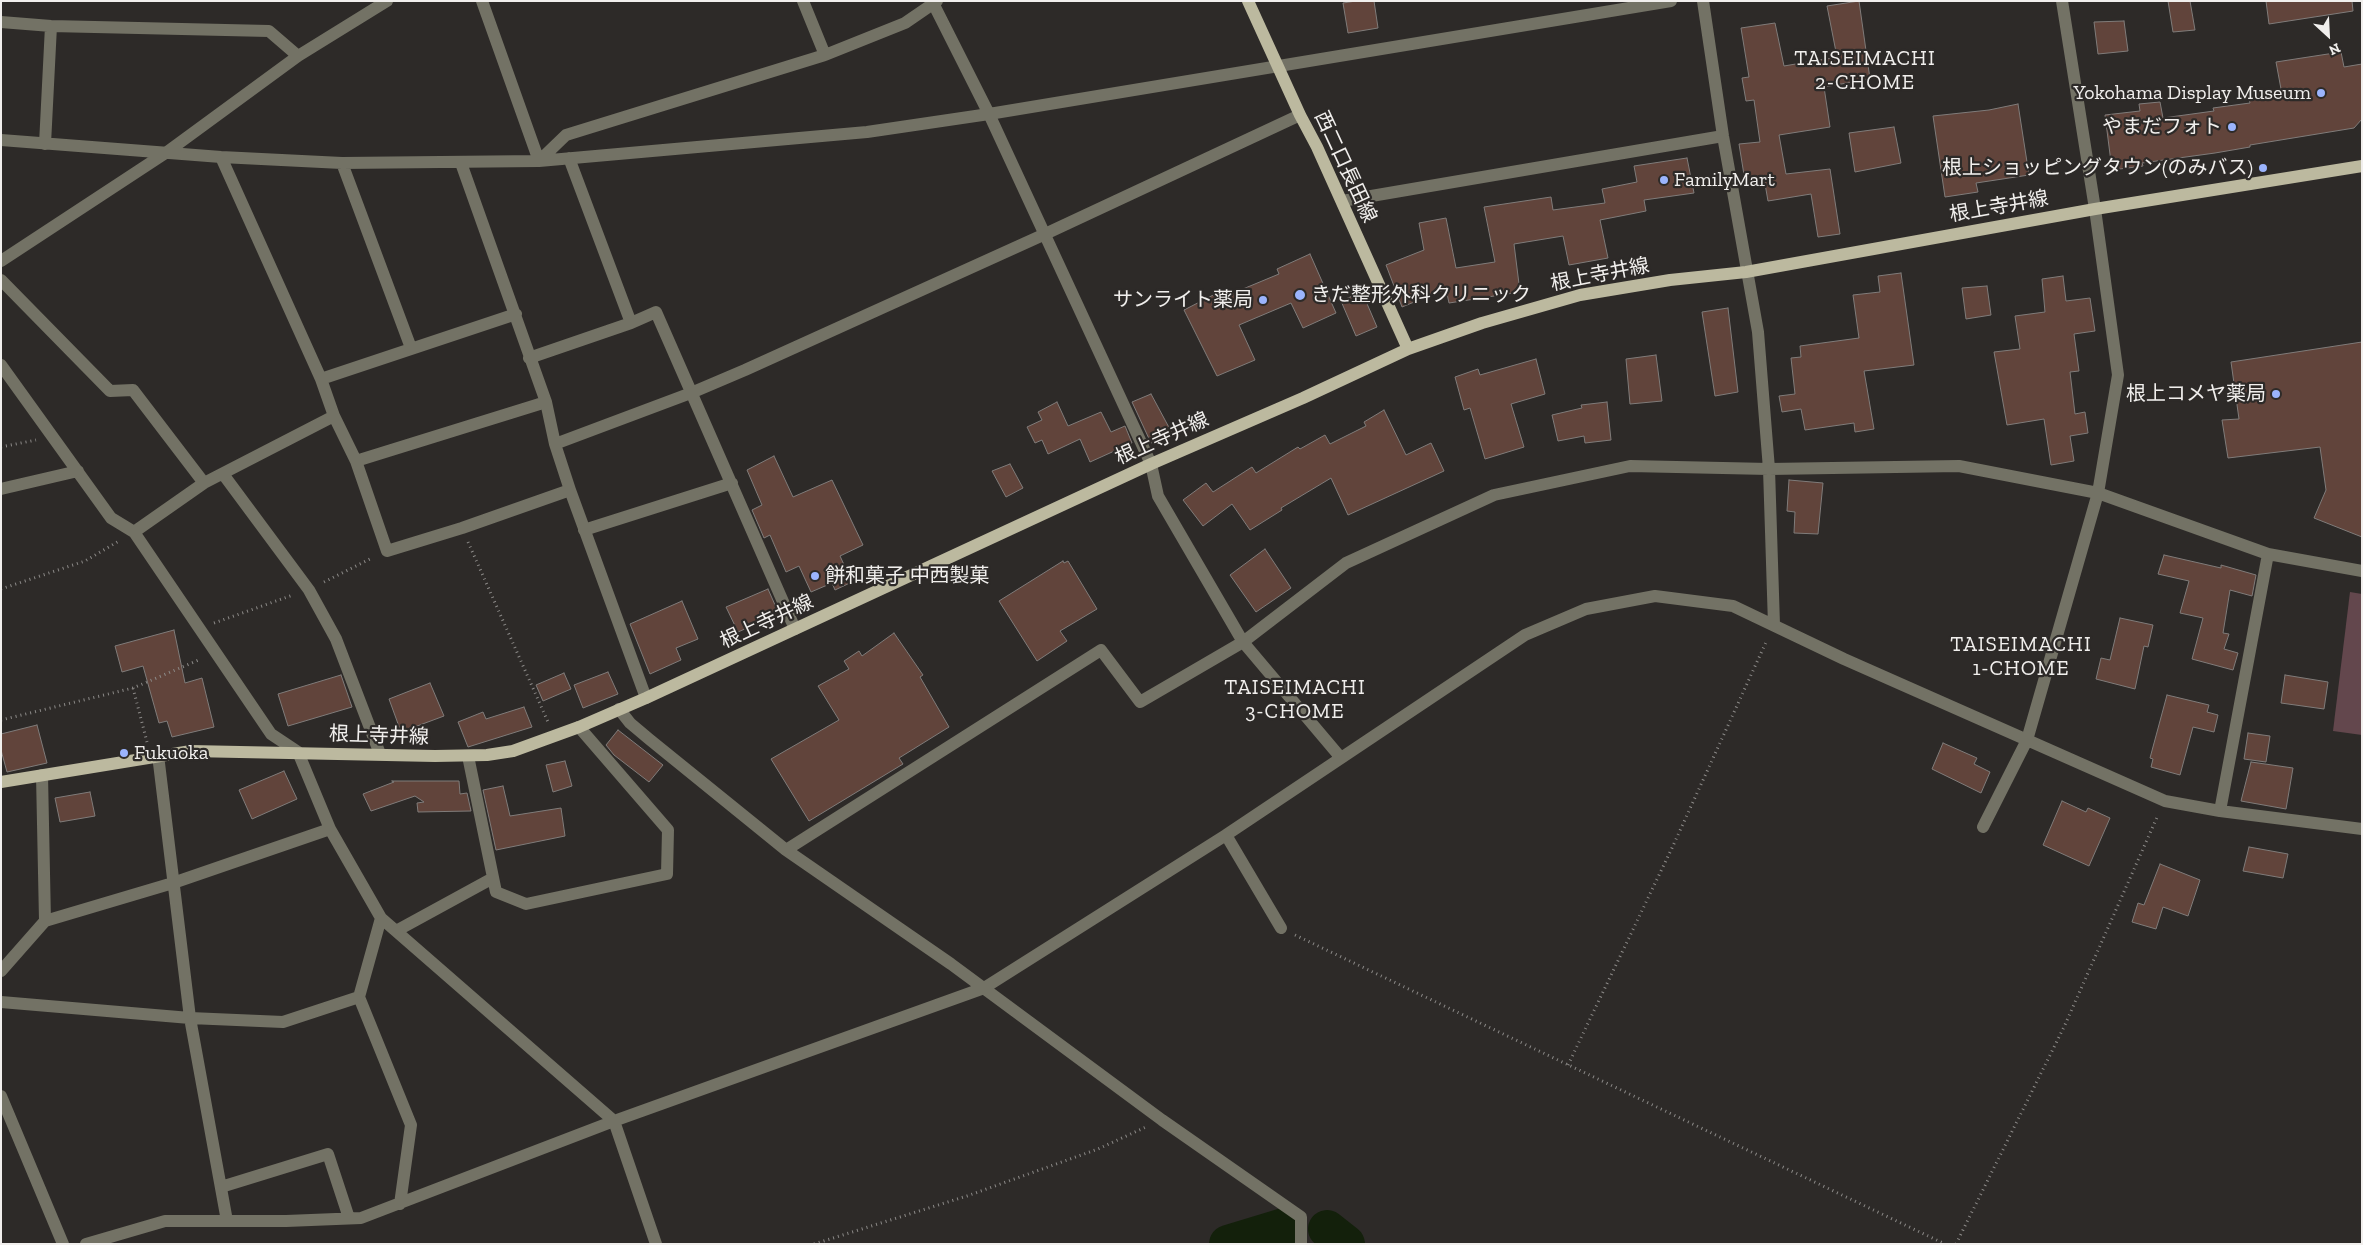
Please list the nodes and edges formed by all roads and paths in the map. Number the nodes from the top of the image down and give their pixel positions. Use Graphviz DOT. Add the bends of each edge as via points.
graph roads {
  1 [pos="387,1"];
  2 [pos="482,1"];
  3 [pos="803,1"];
  4 [pos="1248,1"];
  5 [pos="1671,1"];
  6 [pos="1702,1"];
  7 [pos="2062,1"];
  8 [pos="934,2"];
  9 [pos="1,22"];
  10 [pos="51,26"];
  11 [pos="825,55"];
  12 [pos="298,56"];
  13 [pos="1278,65"];
  14 [pos="989,114"];
  15 [pos="1300,115"];
  16 [pos="1723,136"];
  17 [pos="1,140"];
  18 [pos="45,144"];
  19 [pos="167,152"];
  20 [pos="221,157"];
  21 [pos="569,158"];
  22 [pos="539,161"];
  23 [pos="342,163"];
  24 [pos="461,163"];
  25 [pos="2362,166"];
  26 [pos="1342,201"];
  27 [pos="2095,209"];
  28 [pos="1043,235"];
  29 [pos="1,261"];
  30 [pos="1746,272"];
  31 [pos="1,280"];
  32 [pos="516,314"];
  33 [pos="631,323"];
  34 [pos="411,348"];
  35 [pos="1408,349"];
  36 [pos="529,358"];
  37 [pos="1,365"];
  38 [pos="321,379"];
  39 [pos="691,393"];
  40 [pos="546,402"];
  41 [pos="334,416"];
  42 [pos="54,437"];
  43 [pos="555,444"];
  44 [pos="1,447"];
  45 [pos="356,461"];
  46 [pos="1151,464"];
  47 [pos="1769,469"];
  48 [pos="78,471"];
  49 [pos="223,474"];
  50 [pos="204,483"];
  51 [pos="732,483"];
  52 [pos="1,489"];
  53 [pos="570,490"];
  54 [pos="2098,493"];
  55 [pos="462,528"];
  56 [pos="584,530"];
  57 [pos="134,532"];
  58 [pos="2268,554"];
  59 [pos="2362,571"];
  60 [pos="1,589"];
  61 [pos="1774,625"];
  62 [pos="795,629"];
  63 [pos="1243,642"];
  64 [pos="217,652"];
  65 [pos="133,688"];
  66 [pos="646,698"];
  67 [pos="619,709"];
  68 [pos="1,720"];
  69 [pos="579,727"];
  70 [pos="554,736"];
  71 [pos="2027,740"];
  72 [pos="298,752"];
  73 [pos="380,754"];
  74 [pos="154,756"];
  75 [pos="468,756"];
  76 [pos="1341,758"];
  77 [pos="42,775"];
  78 [pos="1,782"];
  79 [pos="2165,801"];
  80 [pos="2220,811"];
  81 [pos="1983,827"];
  82 [pos="330,829"];
  83 [pos="2362,829"];
  84 [pos="1226,835"];
  85 [pos="786,850"];
  86 [pos="493,878"];
  87 [pos="173,883"];
  88 [pos="381,918"];
  89 [pos="44,921"];
  90 [pos="1281,928"];
  91 [pos="396,931"];
  92 [pos="1,971"];
  93 [pos="984,988"];
  94 [pos="360,997"];
  95 [pos="1,1002"];
  96 [pos="190,1018"];
  97 [pos="1568,1066"];
  98 [pos="1,1096"];
  99 [pos="1162,1120"];
  100 [pos="614,1121"];
  101 [pos="221,1187"];
  102 [pos="400,1204"];
  103 [pos="349,1218"];
  104 [pos="227,1221"];
  105 [pos="63,1244"];
  106 [pos="86,1244"];
  107 [pos="656,1244"];
  108 [pos="814,1244"];
  109 [pos="1301,1244"];
  110 [pos="1946,1244"];
  111 [pos="1956,1244"];
  1 -- 12 [label="street"];
  2 -- 22 [label="street"];
  3 -- 11 [label="street"];
  4 -- 13 [label="main road, 西二口長田線"];
  5 -- 13 [label="street"];
  6 -- 16 [label="street"];
  7 -- 27 [label="street"];
  8 -- 11 [label="street" via="906,23"];
  8 -- 14 [label="street"];
  9 -- 10 [label="street"];
  10 -- 12 [label="street" via="269,32"];
  10 -- 18 [label="street"];
  11 -- 22 [label="street" via="566,135"];
  12 -- 19 [label="street"];
  13 -- 14 [label="street"];
  13 -- 15 [label="main road, 西二口長田線"];
  14 -- 21 [label="street" via="867,132"];
  14 -- 28 [label="street"];
  15 -- 26 [label="main road, 西二口長田線"];
  15 -- 28 [label="street"];
  16 -- 26 [label="street"];
  16 -- 30 [label="street"];
  17 -- 18 [label="street"];
  18 -- 19 [label="street"];
  19 -- 20 [label="street"];
  19 -- 29 [label="street"];
  20 -- 23 [label="street"];
  20 -- 38 [label="street"];
  21 -- 22 [label="street"];
  21 -- 33 [label="street"];
  22 -- 24 [label="street"];
  23 -- 24 [label="street"];
  23 -- 34 [label="street"];
  24 -- 32 [label="street"];
  25 -- 27 [label="main road, 根上寺井線"];
  26 -- 35 [label="main road, 西二口長田線"];
  27 -- 30 [label="main road, 根上寺井線"];
  27 -- 54 [label="street" via="2118,375"];
  28 -- 39 [label="street"];
  28 -- 46 [label="street"];
  30 -- 35 [label="main road, 根上寺井線" via="1670,280 1580,295 1482,323"];
  30 -- 47 [label="street" via="1758,332"];
  31 -- 50 [label="street" via="110,391 133,390"];
  32 -- 34 [label="street"];
  32 -- 36 [label="street"];
  33 -- 36 [label="street"];
  33 -- 39 [label="street" via="656,312"];
  34 -- 38 [label="street"];
  35 -- 46 [label="main road, 根上寺井線"];
  36 -- 40 [label="street"];
  37 -- 42 [label="street"];
  38 -- 41 [label="street"];
  39 -- 43 [label="street"];
  39 -- 51 [label="street"];
  40 -- 43 [label="street"];
  40 -- 45 [label="street"];
  41 -- 45 [label="street"];
  41 -- 49 [label="street"];
  42 -- 44 [label="path"];
  42 -- 48 [label="street"];
  43 -- 53 [label="street"];
  45 -- 55 [label="street" via="387,551"];
  46 -- 62 [label="main road, 根上寺井線"];
  46 -- 63 [label="street" via="1158,496"];
  47 -- 54 [label="street" via="1959,466"];
  47 -- 61 [label="street"];
  47 -- 63 [label="street" via="1630,466 1494,495 1346,563"];
  48 -- 52 [label="street"];
  48 -- 57 [label="street" via="111,518"];
  49 -- 50 [label="street"];
  49 -- 73 [label="street" via="309,590 336,639"];
  50 -- 57 [label="street"];
  51 -- 56 [label="street"];
  51 -- 62 [label="street"];
  53 -- 55 [label="street"];
  53 -- 56 [label="street"];
  54 -- 58 [label="street"];
  54 -- 71 [label="street"];
  55 -- 70 [label="path"];
  56 -- 66 [label="street"];
  57 -- 60 [label="path" via="85,561"];
  57 -- 64 [label="street"];
  58 -- 59 [label="street"];
  58 -- 80 [label="street"];
  61 -- 71 [label="street"];
  61 -- 76 [label="street" via="1733,606 1655,596 1586,609 1525,635"];
  61 -- 97 [label="path"];
  62 -- 66 [label="main road, 根上寺井線"];
  63 -- 76 [label="street"];
  63 -- 85 [label="street" via="1140,702 1101,650"];
  64 -- 65 [label="path"];
  64 -- 72 [label="street" via="271,734"];
  65 -- 68 [label="path"];
  65 -- 74 [label="path"];
  66 -- 67 [label="main road, 根上寺井線"];
  67 -- 69 [label="main road, 根上寺井線"];
  67 -- 85 [label="street" via="643,734"];
  69 -- 70 [label="main road, 根上寺井線"];
  69 -- 86 [label="street" via="668,830 667,874 526,904 496,892"];
  70 -- 75 [label="main road, 根上寺井線" via="512,751"];
  71 -- 79 [label="street"];
  71 -- 81 [label="street"];
  72 -- 73 [label="main road, 根上寺井線"];
  72 -- 74 [label="main road, 根上寺井線" via="192,751"];
  72 -- 82 [label="street"];
  73 -- 75 [label="main road, 根上寺井線"];
  74 -- 77 [label="main road, 根上寺井線"];
  74 -- 87 [label="street"];
  75 -- 86 [label="street"];
  76 -- 84 [label="street"];
  77 -- 78 [label="main road, 根上寺井線"];
  77 -- 89 [label="street"];
  79 -- 80 [label="street"];
  79 -- 111 [label="path" via="2064,1027"];
  80 -- 83 [label="street"];
  82 -- 87 [label="street"];
  82 -- 88 [label="street"];
  84 -- 90 [label="street"];
  84 -- 93 [label="street"];
  85 -- 93 [label="street"];
  86 -- 91 [label="street"];
  87 -- 89 [label="street"];
  87 -- 96 [label="street"];
  88 -- 91 [label="street"];
  88 -- 94 [label="street"];
  89 -- 92 [label="street"];
  90 -- 97 [label="path"];
  91 -- 100 [label="street"];
  93 -- 99 [label="street"];
  93 -- 100 [label="street"];
  94 -- 96 [label="street" via="283,1022"];
  94 -- 102 [label="street" via="411,1125"];
  95 -- 96 [label="street"];
  96 -- 101 [label="street"];
  97 -- 110 [label="path"];
  98 -- 105 [label="street"];
  99 -- 108 [label="path" via="1098,1149 967,1196"];
  99 -- 109 [label="street" via="1301,1217"];
  100 -- 102 [label="street"];
  100 -- 107 [label="street"];
  101 -- 103 [label="street" via="328,1154"];
  101 -- 104 [label="street"];
  102 -- 103 [label="street" via="361,1218"];
  103 -- 104 [label="street"];
  104 -- 106 [label="street" via="165,1221"];
}
